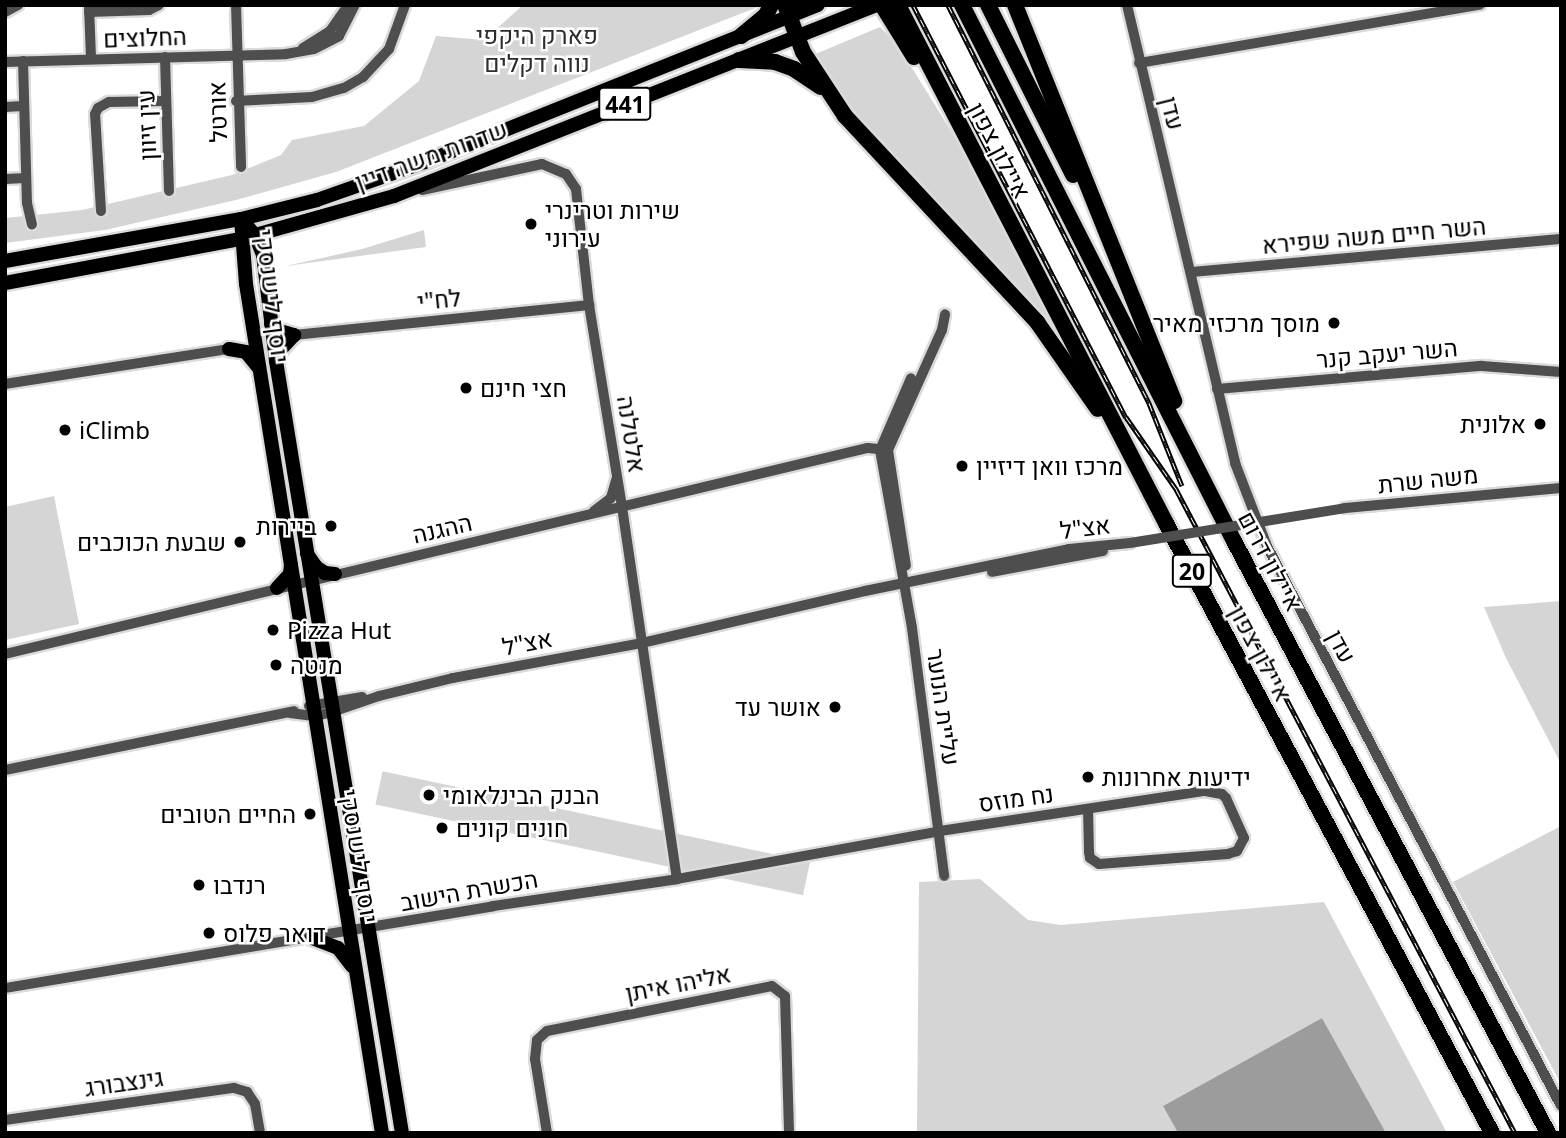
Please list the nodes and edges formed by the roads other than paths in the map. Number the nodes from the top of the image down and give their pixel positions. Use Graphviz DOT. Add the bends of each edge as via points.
graph roads {
  1 [pos="18,5"];
  2 [pos="159,5"];
  3 [pos="236,5"];
  4 [pos="348,5"];
  5 [pos="355,5"];
  6 [pos="405,5"];
  7 [pos="771,5"];
  8 [pos="818,5"];
  9 [pos="877,5"];
  10 [pos="882,5"];
  11 [pos="898,5"];
  12 [pos="962,5"];
  13 [pos="988,5"];
  14 [pos="1015,5"];
  15 [pos="1473,6"];
  16 [pos="1127,7"];
  17 [pos="89,9"];
  18 [pos="5,12"];
  19 [pos="786,12"];
  20 [pos="741,36"];
  21 [pos="796,38"];
  22 [pos="286,54"];
  23 [pos="236,55"];
  24 [pos="165,57"];
  25 [pos="91,59"];
  26 [pos="739,60"];
  27 [pos="23,61"];
  28 [pos="5,62"];
  29 [pos="1139,63"];
  30 [pos="825,89"];
  31 [pos="164,101"];
  32 [pos="236,101"];
  33 [pos="23,106"];
  34 [pos="5,107"];
  35 [pos="981,163"];
  36 [pos="240,167"];
  37 [pos="26,178"];
  38 [pos="5,179"];
  39 [pos="169,191"];
  40 [pos="394,197"];
  41 [pos="101,206"];
  42 [pos="241,219"];
  43 [pos="32,222"];
  44 [pos="248,237"];
  45 [pos="1561,239"];
  46 [pos="5,261"];
  47 [pos="1191,272"];
  48 [pos="5,283"];
  49 [pos="1134,296"];
  50 [pos="589,305"];
  51 [pos="945,314"];
  52 [pos="271,324"];
  53 [pos="252,327"];
  54 [pos="294,335"];
  55 [pos="229,349"];
  56 [pos="276,361"];
  57 [pos="259,368"];
  58 [pos="1561,372"];
  59 [pos="5,384"];
  60 [pos="1217,389"];
  61 [pos="884,450"];
  62 [pos="1200,468"];
  63 [pos="617,474"];
  64 [pos="1561,486"];
  65 [pos="622,507"];
  66 [pos="586,516"];
  67 [pos="1167,525"];
  68 [pos="1130,543"];
  69 [pos="306,553"];
  70 [pos="292,560"];
  71 [pos="335,574"];
  72 [pos="303,582"];
  73 [pos="906,585"];
  74 [pos="277,588"];
  75 [pos="642,643"];
  76 [pos="5,654"];
  77 [pos="331,706"];
  78 [pos="315,710"];
  79 [pos="5,770"];
  80 [pos="1088,809"];
  81 [pos="940,831"];
  82 [pos="944,876"];
  83 [pos="677,879"];
  84 [pos="371,925"];
  85 [pos="349,932"];
  86 [pos="312,938"];
  87 [pos="355,970"];
  88 [pos="5,988"];
  89 [pos="1561,1106"];
  90 [pos="5,1120"];
  91 [pos="260,1133"];
  92 [pos="382,1133"];
  93 [pos="402,1133"];
  94 [pos="547,1133"];
  95 [pos="789,1133"];
  96 [pos="1492,1133"];
  97 [pos="1548,1133"];
  1 -- 18 [label="street"];
  2 -- 17 [label="street" via="149,10"];
  3 -- 23 [label="street, אורטל"];
  4 -- 22 [label="street, החלוצים" via="331,31"];
  5 -- 22 [label="street, החלוצים" via="348,24 332,42"];
  6 -- 32 [label="street" via="388,49 363,77 344,88 312,97"];
  7 -- 20 [label="highway"];
  8 -- 19 [label="main road, שדרות משה דיין / 441"];
  9 -- 21 [label="main road, שדרות משה דיין / 441"];
  10 -- 35 [label="highway"];
  11 -- 35 [label="highway, איילון צפון / 20"];
  12 -- 62 [label="highway, איילון דרום / 20"];
  13 -- 49 [label="highway"];
  14 -- 49 [label="highway"];
  15 -- 29 [label="street"];
  16 -- 29 [label="street, עדן"];
  17 -- 25 [label="street"];
  19 -- 20 [label="main road, שדרות משה דיין / 441"];
  19 -- 21 [label="highway"];
  20 -- 42 [label="main road, שדרות משה דיין / 441" via="425,162 317,200"];
  21 -- 26 [label="main road, שדרות משה דיין / 441"];
  21 -- 30 [label="highway"];
  22 -- 23 [label="street, החלוצים"];
  23 -- 24 [label="street, החלוצים"];
  23 -- 32 [label="street, אורטל"];
  24 -- 25 [label="street, החלוצים"];
  24 -- 31 [label="street, עין זיוון"];
  25 -- 27 [label="street, החלוצים"];
  26 -- 30 [label="highway" via="775,62"];
  26 -- 40 [label="main road, שדרות משה דיין / 441"];
  27 -- 28 [label="street, החלוצים"];
  27 -- 33 [label="street"];
  29 -- 47 [label="street, עדן"];
  30 -- 67 [label="highway" via="859,133 1037,322 1087,392"];
  31 -- 39 [label="street, עין זיוון"];
  31 -- 41 [label="street" via="110,102 98,108"];
  32 -- 36 [label="street, אורטל"];
  33 -- 34 [label="street"];
  33 -- 37 [label="street"];
  35 -- 67 [label="highway, איילון צפון / 20"];
  37 -- 38 [label="street"];
  37 -- 43 [label="street"];
  40 -- 44 [label="main road, שדרות משה דיין / 441"];
  40 -- 50 [label="street, אלטלנה" via="542,164 555,168 572,180 579,198"];
  42 -- 44 [label="main road, יוסף לישנסקי"];
  42 -- 46 [label="main road, שדרות משה דיין / 441"];
  44 -- 48 [label="main road, שדרות משה דיין / 441"];
  44 -- 52 [label="main road, יוסף לישנסקי" via="263,255"];
  44 -- 53 [label="main road, יוסף לישנסקי"];
  45 -- 47 [label="street, השר חיים משה שפירא"];
  47 -- 60 [label="street, עדן"];
  49 -- 62 [label="highway"];
  50 -- 54 [label="street, לח\"י"];
  50 -- 63 [label="street, אלטלנה"];
  51 -- 61 [label="street" via="942,330"];
  52 -- 54 [label="main road"];
  52 -- 56 [label="main road, יוסף לישנסקי"];
  53 -- 55 [label="main road" via="240,344"];
  53 -- 57 [label="main road, יוסף לישנסקי"];
  54 -- 56 [label="main road"];
  55 -- 57 [label="main road" via="246,352"];
  55 -- 59 [label="street"];
  56 -- 69 [label="main road, יוסף לישנסקי"];
  57 -- 70 [label="main road, יוסף לישנסקי"];
  58 -- 60 [label="street, השר יעקב קנר" via="1482,366"];
  60 -- 89 [label="street, עדן" via="1235,463 1273,561"];
  61 -- 65 [label="street, ההגנה" via="868,448"];
  61 -- 73 [label="street, עליית הנוער"];
  62 -- 97 [label="highway, איילון דרום / 20" via="1235,543"];
  63 -- 65 [label="street, אלטלנה"];
  63 -- 66 [label="street" via="611,498"];
  64 -- 68 [label="street, משה שרת, bridge" via="1345,508"];
  65 -- 66 [label="street, ההגנה"];
  65 -- 75 [label="street, אלטלנה"];
  66 -- 71 [label="street, ההגנה"];
  67 -- 96 [label="highway, איילון צפון / 20"];
  68 -- 73 [label="street, אצ\"ל" via="1069,549"];
  69 -- 71 [label="main road" via="316,567"];
  69 -- 72 [label="main road, יוסף לישנסקי"];
  70 -- 72 [label="main road, יוסף לישנסקי"];
  70 -- 74 [label="main road" via="290,573"];
  71 -- 72 [label="street, ההגנה"];
  72 -- 74 [label="street, ההגנה"];
  72 -- 77 [label="main road, יוסף לישנסקי"];
  72 -- 78 [label="main road, יוסף לישנסקי"];
  73 -- 75 [label="street, אצ\"ל"];
  73 -- 81 [label="street, עליית הנוער"];
  74 -- 76 [label="street, ההגנה"];
  75 -- 77 [label="street, אצ\"ל"];
  75 -- 83 [label="street, אלטלנה"];
  77 -- 78 [label="street, אצ\"ל"];
  77 -- 84 [label="main road, יוסף לישנסקי"];
  78 -- 79 [label="street, אצ\"ל"];
  78 -- 85 [label="main road, יוסף לישנסקי"];
  80 -- 80 [label="street, נח מוזס" via="1205,791 1222,794 1244,838 1237,851 1228,855 1099,864 1090,858"];
  80 -- 81 [label="street, נח מוזס"];
  81 -- 82 [label="street, עליית הנוער"];
  81 -- 83 [label="street, הכשרת הישוב"];
  83 -- 84 [label="street, הכשרת הישוב"];
  84 -- 85 [label="street, הכשרת הישוב"];
  84 -- 93 [label="main road, יוסף לישנסקי"];
  85 -- 86 [label="street, הכשרת הישוב"];
  85 -- 87 [label="main road, יוסף לישנסקי"];
  86 -- 87 [label="main road" via="338,948"];
  86 -- 88 [label="street, הכשרת הישוב"];
  87 -- 92 [label="main road, יוסף לישנסקי"];
  90 -- 91 [label="street, גינצבורג" via="234,1088 247,1092 256,1104"];
  94 -- 95 [label="street, אליהו איתן" via="535,1049 547,1031 772,986 785,996"];
}
